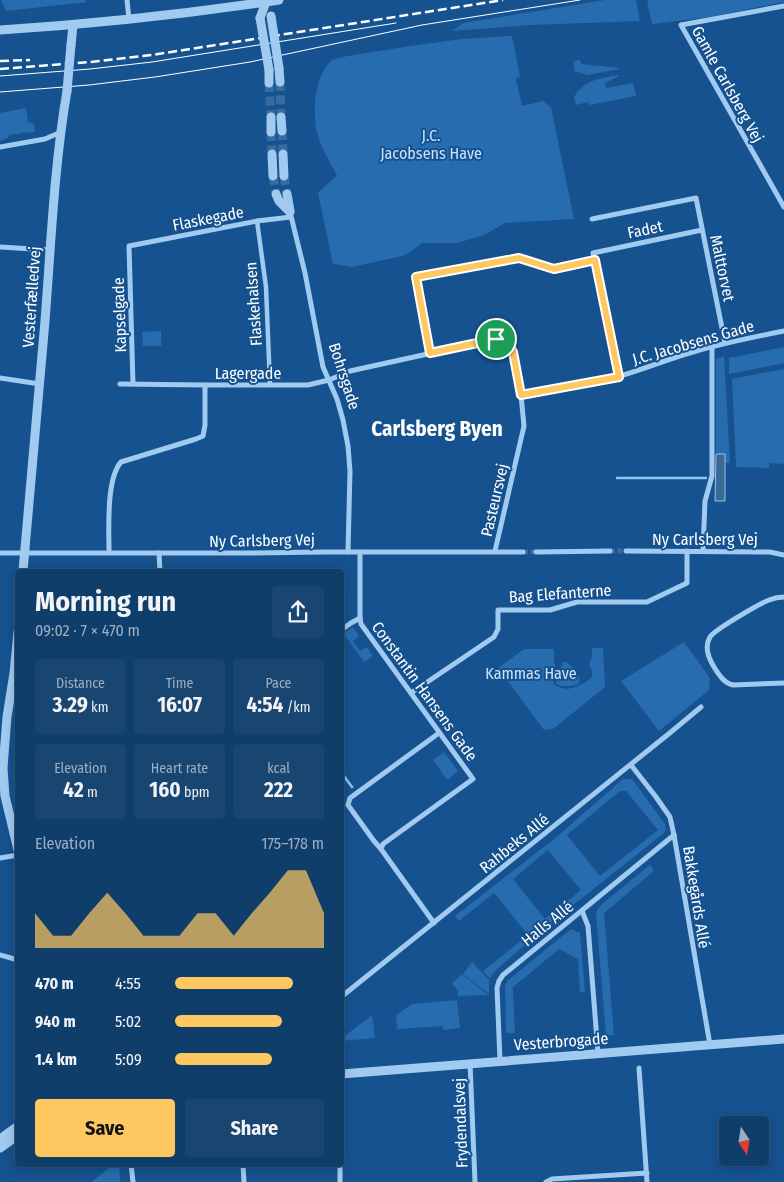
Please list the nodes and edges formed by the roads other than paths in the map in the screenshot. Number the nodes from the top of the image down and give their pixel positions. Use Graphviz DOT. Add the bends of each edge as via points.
graph roads {
  1 [pos="127,0"];
  2 [pos="279,0"];
  3 [pos="266,2"];
  4 [pos="784,6"];
  5 [pos="129,19"];
  6 [pos="73,25"];
  7 [pos="0,30"];
  8 [pos="269,82"];
  9 [pos="280,82"];
  10 [pos="271,117"];
  11 [pos="281,117"];
  12 [pos="282,131"];
  13 [pos="61,132"];
  14 [pos="271,132"];
  15 [pos="0,147"];
  16 [pos="272,154"];
  17 [pos="283,154"];
  18 [pos="273,176"];
  19 [pos="284,176"];
  20 [pos="276,194"];
  21 [pos="287,194"];
  22 [pos="784,207"];
  23 [pos="290,215"];
  24 [pos="592,219"];
  25 [pos="257,221"];
  26 [pos="702,230"];
  27 [pos="129,246"];
  28 [pos="0,247"];
  29 [pos="49,250"];
  30 [pos="595,260"];
  31 [pos="784,331"];
  32 [pos="726,343"];
  33 [pos="712,347"];
  34 [pos="430,353"];
  35 [pos="619,377"];
  36 [pos="0,378"];
  37 [pos="329,380"];
  38 [pos="40,384"];
  39 [pos="120,384"];
  40 [pos="133,384"];
  41 [pos="205,385"];
  42 [pos="270,385"];
  43 [pos="521,395"];
  44 [pos="495,551"];
  45 [pos="610,551"];
  46 [pos="626,551"];
  47 [pos="687,551"];
  48 [pos="703,551"];
  49 [pos="109,552"];
  50 [pos="348,552"];
  51 [pos="360,552"];
  52 [pos="523,552"];
  53 [pos="536,552"];
  54 [pos="0,553"];
  55 [pos="24,553"];
  56 [pos="159,553"];
  57 [pos="784,555"];
  58 [pos="23,569"];
  59 [pos="160,569"];
  60 [pos="784,597"];
  61 [pos="360,618"];
  62 [pos="344,628"];
  63 [pos="15,663"];
  64 [pos="784,683"];
  65 [pos="411,693"];
  66 [pos="701,707"];
  67 [pos="439,733"];
  68 [pos="631,765"];
  69 [pos="14,820"];
  70 [pos="674,835"];
  71 [pos="381,849"];
  72 [pos="15,856"];
  73 [pos="0,858"];
  74 [pos="582,911"];
  75 [pos="434,923"];
  76 [pos="0,955"];
  77 [pos="15,959"];
  78 [pos="344,995"];
  79 [pos="784,1039"];
  80 [pos="710,1045"];
  81 [pos="598,1053"];
  82 [pos="500,1061"];
  83 [pos="470,1063"];
  84 [pos="639,1068"];
  85 [pos="344,1074"];
  86 [pos="15,1128"];
  87 [pos="15,1137"];
  88 [pos="0,1139"];
  89 [pos="0,1148"];
  90 [pos="132,1167"];
  91 [pos="243,1167"];
  92 [pos="340,1167"];
  93 [pos="647,1173"];
  94 [pos="133,1182"];
  95 [pos="244,1182"];
  96 [pos="340,1182"];
  97 [pos="475,1182"];
  98 [pos="546,1182"];
  99 [pos="647,1182"];
  1 -- 5 [label="street"];
  2 -- 3 [label="street"];
  3 -- 5 [label="street"];
  3 -- 8 [label="street, bridge" via="260,18"];
  3 -- 9 [label="street, bridge"];
  4 -- 22 [label="street, Gamle Carlsberg Vej" via="681,25"];
  5 -- 6 [label="street"];
  6 -- 7 [label="street"];
  6 -- 13 [label="street, Vesterfælledvej, bridge"];
  10 -- 14 [label="street"];
  11 -- 12 [label="street"];
  13 -- 15 [label="street" via="45,139"];
  13 -- 29 [label="street, Vesterfælledvej"];
  16 -- 18 [label="street"];
  17 -- 19 [label="street"];
  20 -- 23 [label="street, Bohrsgade"];
  21 -- 23 [label="street, Bohrsgade"];
  23 -- 25 [label="street, Flaskegade"];
  23 -- 37 [label="street, Bohrsgade" via="323,367"];
  24 -- 26 [label="street, Malttorvet" via="696,198"];
  25 -- 27 [label="street, Flaskegade"];
  25 -- 42 [label="street, Flaskehalsen" via="266,286"];
  26 -- 30 [label="street, Fadet" via="593,253"];
  26 -- 32 [label="street, Malttorvet"];
  27 -- 40 [label="street, Kapselgade"];
  28 -- 29 [label="street"];
  29 -- 38 [label="street, Vesterfælledvej"];
  30 -- 34 [label="street" via="554,269 519,258 416,277"];
  30 -- 35 [label="street"];
  31 -- 32 [label="street, J.C. Jacobsens Gade"];
  32 -- 33 [label="street, J.C. Jacobsens Gade"];
  33 -- 35 [label="street, J.C. Jacobsens Gade"];
  33 -- 48 [label="street" via="712,476 705,501"];
  34 -- 37 [label="street, Lagergade" via="350,371"];
  34 -- 43 [label="street, Pasteursvej" via="496,339 504,341 513,352"];
  35 -- 43 [label="street, J.C. Jacobsens Gade"];
  36 -- 38 [label="street"];
  37 -- 42 [label="street, Lagergade" via="308,385"];
  37 -- 50 [label="street, Bohrsgade" via="348,446"];
  38 -- 55 [label="street, Vesterfælledvej"];
  39 -- 40 [label="street"];
  40 -- 41 [label="street"];
  41 -- 42 [label="street, Lagergade"];
  41 -- 49 [label="street, Lagergade" via="203,436 121,462 115,469 110,490"];
  43 -- 44 [label="street, Pasteursvej" via="524,426"];
  44 -- 51 [label="street, Ny Carlsberg Vej"];
  44 -- 52 [label="street, Ny Carlsberg Vej"];
  45 -- 53 [label="street"];
  46 -- 47 [label="street, Ny Carlsberg Vej"];
  47 -- 48 [label="street, Ny Carlsberg Vej"];
  47 -- 65 [label="street, Bag Elefanterne" via="687,583 647,602 577,602 550,610 498,610 498,629 494,637"];
  48 -- 57 [label="street, Ny Carlsberg Vej"];
  49 -- 55 [label="street, Ny Carlsberg Vej"];
  49 -- 56 [label="street, Ny Carlsberg Vej"];
  50 -- 51 [label="street, Ny Carlsberg Vej"];
  50 -- 56 [label="street, Ny Carlsberg Vej"];
  51 -- 61 [label="street, Constantin Hansens Gade"];
  54 -- 55 [label="street, Ny Carlsberg Vej"];
  55 -- 58 [label="street, Vesterfælledvej"];
  56 -- 59 [label="street"];
  60 -- 64 [label="street" via="768,600 719,629 710,637 708,644 711,660 728,683"];
  61 -- 62 [label="street, Constantin Hansens Gade"];
  61 -- 65 [label="street, Constantin Hansens Gade"];
  63 -- 69 [label="street" via="3,768 5,796"];
  65 -- 67 [label="street, Constantin Hansens Gade"];
  66 -- 68 [label="street, Rahbeks Allé"];
  67 -- 71 [label="street" via="350,798 348,806"];
  67 -- 71 [label="street, Constantin Hansens Gade" via="473,779 383,844"];
  68 -- 70 [label="street, Bakkegårds Allé" via="670,817"];
  68 -- 75 [label="street, Rahbeks Allé"];
  70 -- 74 [label="street, Halls Allé"];
  70 -- 80 [label="street, Bakkegårds Allé"];
  71 -- 75 [label="street"];
  72 -- 73 [label="street"];
  74 -- 81 [label="street" via="588,926"];
  74 -- 82 [label="street, Halls Allé" via="499,981"];
  75 -- 78 [label="street, Rahbeks Allé"];
  76 -- 77 [label="street"];
  79 -- 80 [label="street, Vesterbrogade"];
  80 -- 81 [label="street, Vesterbrogade"];
  81 -- 82 [label="street, Vesterbrogade"];
  82 -- 83 [label="street, Vesterbrogade"];
  83 -- 85 [label="street, Vesterbrogade"];
  83 -- 97 [label="street, Frydendalsvej"];
  84 -- 93 [label="street"];
  86 -- 88 [label="street"];
  87 -- 89 [label="street"];
  90 -- 94 [label="street"];
  91 -- 95 [label="street"];
  92 -- 96 [label="street"];
  93 -- 98 [label="street"];
  93 -- 99 [label="street"];
}
